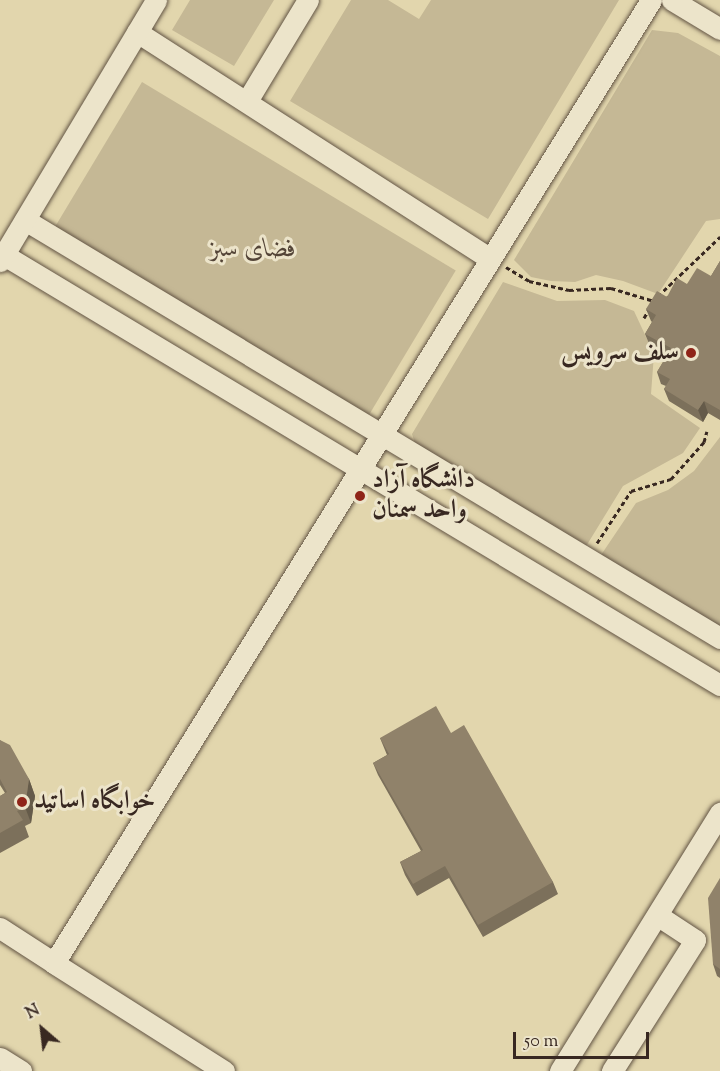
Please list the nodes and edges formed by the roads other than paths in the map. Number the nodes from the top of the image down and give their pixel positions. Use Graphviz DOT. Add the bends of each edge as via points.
graph roads {
  1 [pos="156,0"];
  2 [pos="308,0"];
  3 [pos="651,0"];
  4 [pos="672,0"];
  5 [pos="720,28"];
  6 [pos="137,32"];
  7 [pos="247,101"];
  8 [pos="25,220"];
  9 [pos="2,258"];
  10 [pos="489,258"];
  11 [pos="383,434"];
  12 [pos="361,469"];
  13 [pos="720,638"];
  14 [pos="720,685"];
  15 [pos="720,813"];
  16 [pos="657,915"];
  17 [pos="0,928"];
  18 [pos="54,963"];
  19 [pos="0,1058"];
  20 [pos="21,1071"];
  21 [pos="224,1071"];
  22 [pos="560,1071"];
  23 [pos="612,1071"];
  1 -- 6 [label="lane"];
  2 -- 7 [label="lane"];
  3 -- 10 [label="lane"];
  4 -- 5 [label="lane"];
  6 -- 7 [label="lane"];
  6 -- 8 [label="lane"];
  7 -- 10 [label="lane"];
  8 -- 9 [label="lane"];
  8 -- 11 [label="lane"];
  9 -- 12 [label="lane"];
  10 -- 11 [label="lane"];
  11 -- 12 [label="lane"];
  11 -- 13 [label="lane"];
  12 -- 14 [label="lane"];
  12 -- 18 [label="lane"];
  15 -- 16 [label="lane"];
  16 -- 22 [label="lane"];
  16 -- 23 [label="lane" via="695,940"];
  17 -- 18 [label="lane"];
  18 -- 21 [label="lane"];
  19 -- 20 [label="lane"];
}
